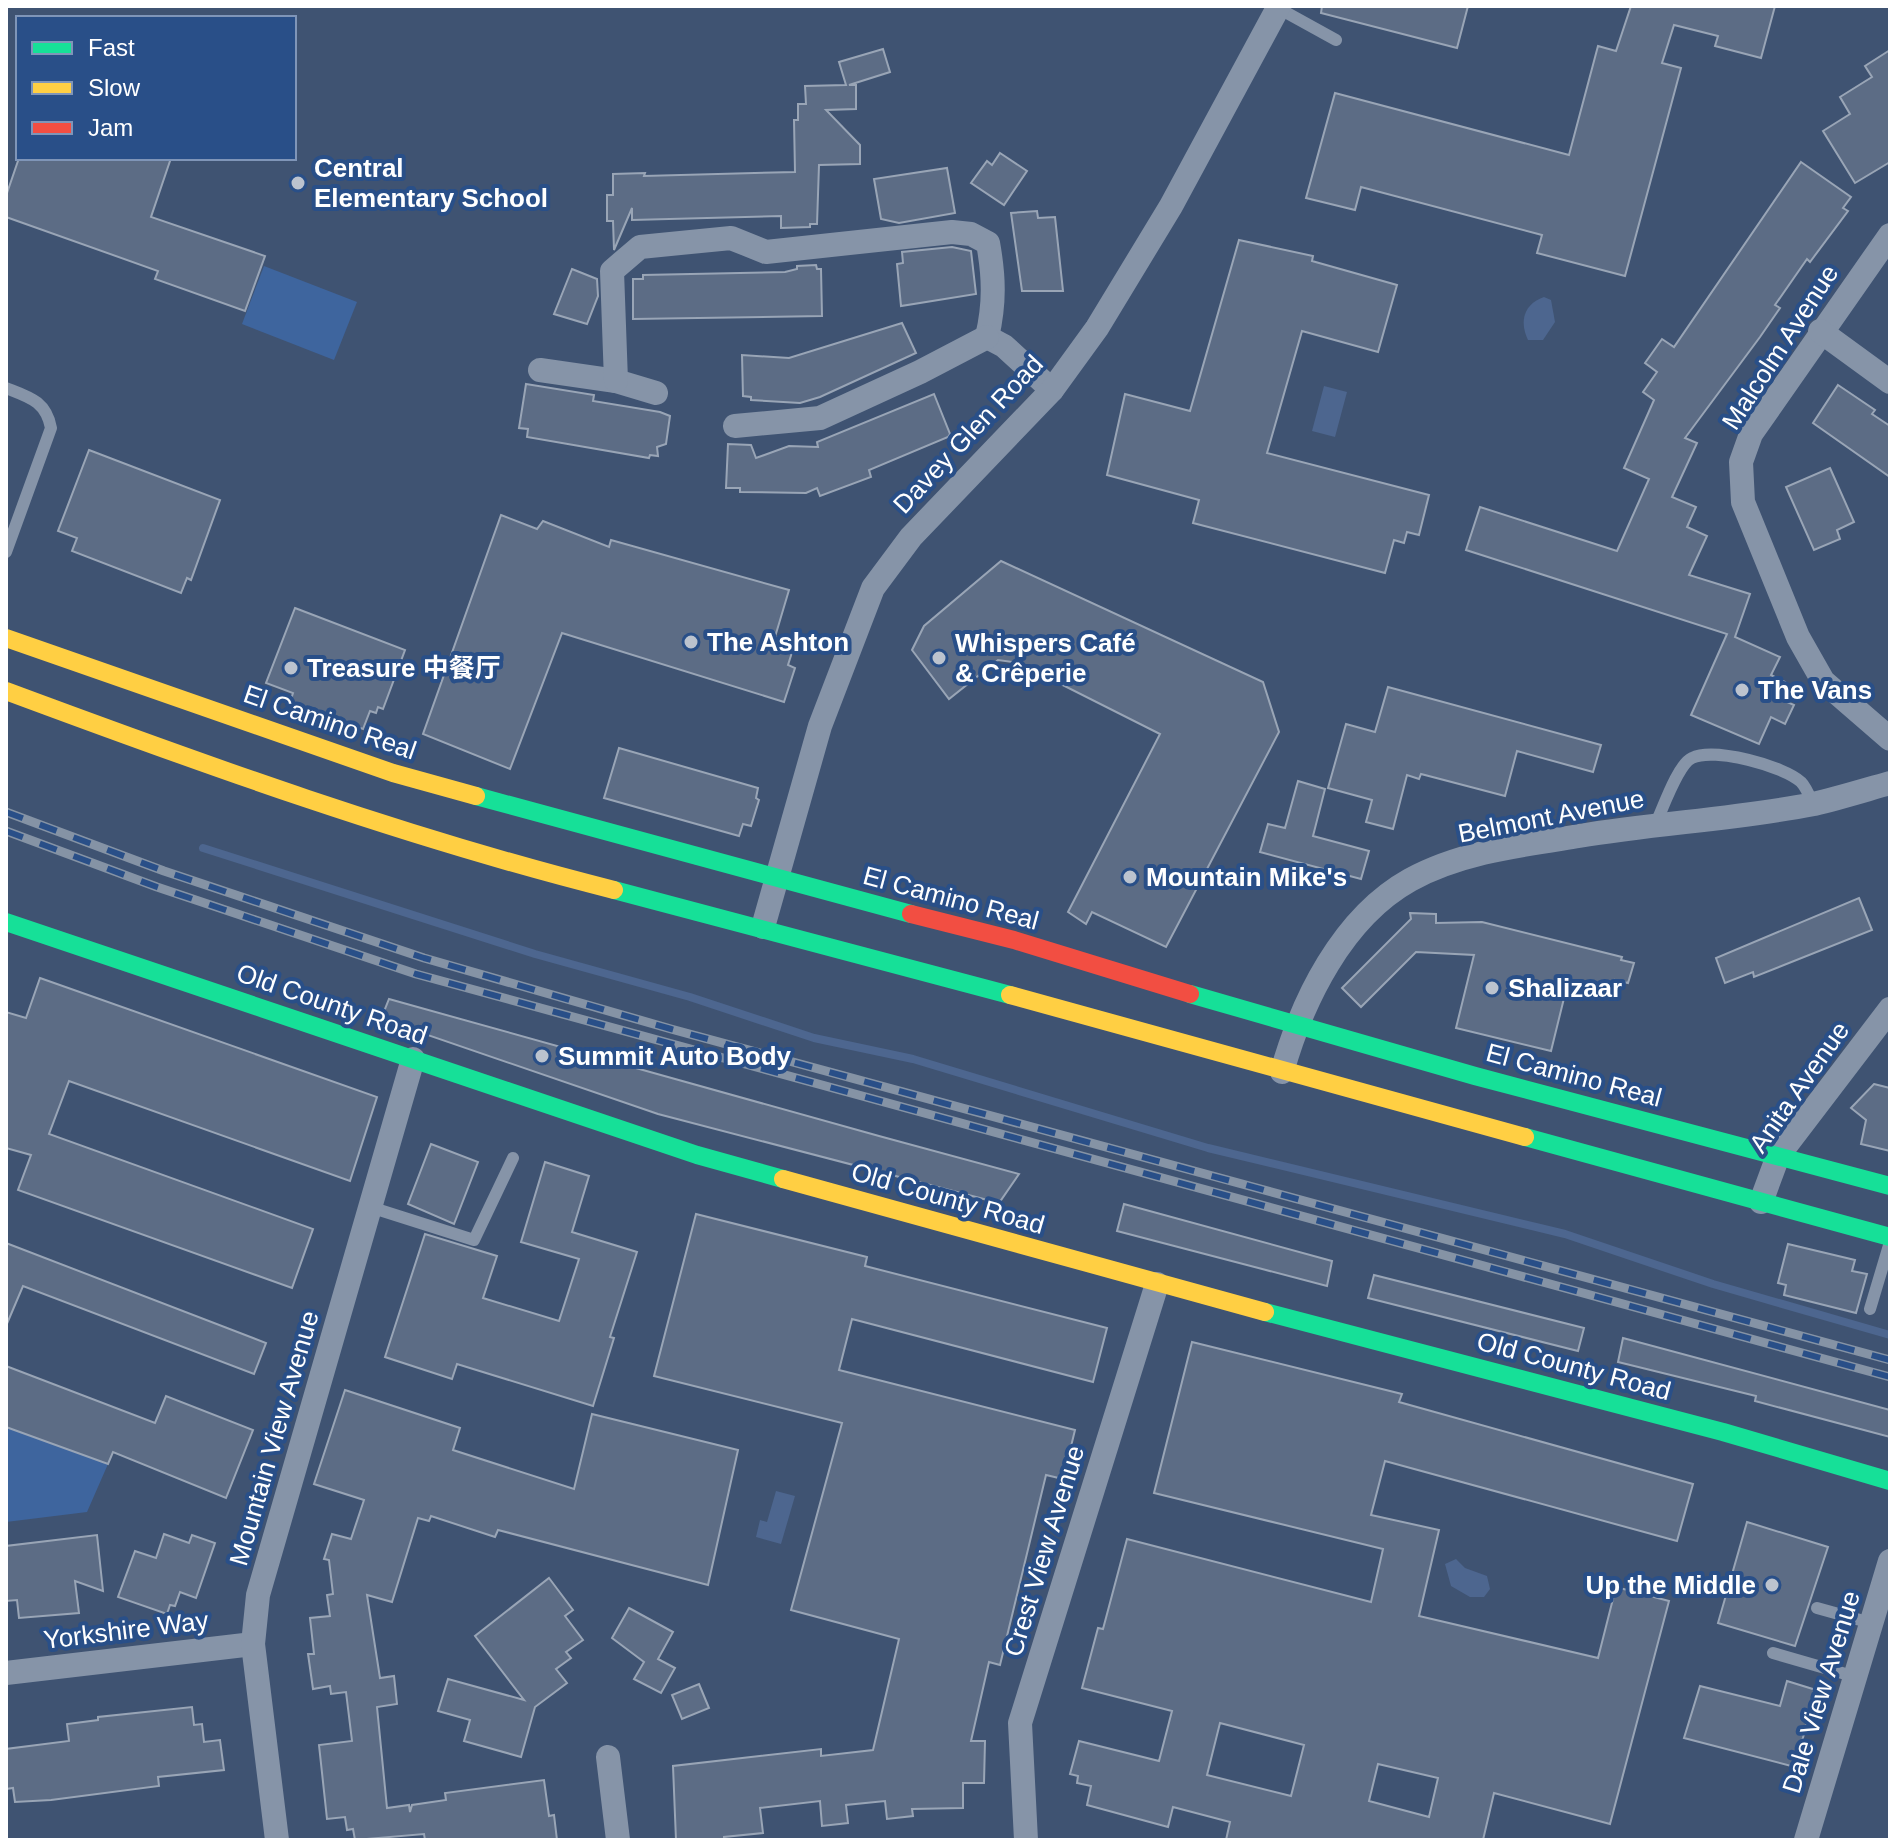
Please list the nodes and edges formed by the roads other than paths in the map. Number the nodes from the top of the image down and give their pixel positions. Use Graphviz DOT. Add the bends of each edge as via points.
graph roads {
  1 [pos="1278,7"];
  2 [pos="1336,40"];
  3 [pos="1890,235"];
  4 [pos="1820,331"];
  5 [pos="987,337"];
  6 [pos="540,370"];
  7 [pos="616,381"];
  8 [pos="1890,382"];
  9 [pos="6,388"];
  10 [pos="1052,390"];
  11 [pos="656,393"];
  12 [pos="735,426"];
  13 [pos="6,552"];
  14 [pos="6,638"];
  15 [pos="6,691"];
  16 [pos="1890,739"];
  17 [pos="1890,783"];
  18 [pos="1813,804"];
  19 [pos="1656,823"];
  20 [pos="777,879"];
  21 [pos="6,922"];
  22 [pos="763,927"];
  23 [pos="1890,1009"];
  24 [pos="1295,1026"];
  25 [pos="413,1059"];
  26 [pos="1282,1072"];
  27 [pos="1778,1156"];
  28 [pos="513,1158"];
  29 [pos="1890,1186"];
  30 [pos="1761,1202"];
  31 [pos="370,1207"];
  32 [pos="1890,1240"];
  33 [pos="1157,1284"];
  34 [pos="1870,1309"];
  35 [pos="1890,1481"];
  36 [pos="1890,1561"];
  37 [pos="1817,1608"];
  38 [pos="1871,1623"];
  39 [pos="253,1644"];
  40 [pos="1773,1653"];
  41 [pos="6,1673"];
  42 [pos="1856,1677"];
  43 [pos="608,1757"];
  44 [pos="277,1840"];
  45 [pos="618,1840"];
  46 [pos="1026,1840"];
  47 [pos="1806,1840"];
  1 -- 2 [label="lane"];
  1 -- 10 [label="street, Davey Glen Road" via="1171,206 1097,328"];
  3 -- 4 [label="street, Malcolm Avenue"];
  4 -- 8 [label="street"];
  4 -- 16 [label="street, Malcolm Avenue" via="1751,434 1741,462 1743,502 1798,637 1823,681"];
  5 -- 7 [label="street" via="994,307 988,243 971,234 766,252 731,238 640,247 612,271"];
  5 -- 10 [label="street"];
  5 -- 12 [label="street" via="820,418"];
  6 -- 7 [label="street"];
  7 -- 11 [label="street"];
  9 -- 13 [label="lane" via="38,401 48,410 51,428"];
  10 -- 20 [label="street, Davey Glen Road" via="911,537 873,588 820,726"];
  14 -- 20 [label="main road, El Camino Real" via="393,773"];
  15 -- 22 [label="main road" via="211,767 386,824 555,875"];
  17 -- 18 [label="street, Belmont Avenue"];
  18 -- 19 [label="street, Belmont Avenue"];
  18 -- 19 [label="lane" via="1802,783 1776,767 1705,755 1682,767"];
  19 -- 24 [label="street, Belmont Avenue" via="1501,848 1409,880 1348,935"];
  20 -- 22 [label="street, Davey Glen Road"];
  20 -- 24 [label="main road, El Camino Real" via="1014,940"];
  21 -- 25 [label="main road, Old County Road"];
  22 -- 26 [label="main road"];
  23 -- 27 [label="street, Anita Avenue"];
  24 -- 26 [label="street, Belmont Avenue"];
  24 -- 27 [label="main road, El Camino Real"];
  25 -- 31 [label="street, Mountain View Avenue"];
  25 -- 33 [label="main road, Old County Road" via="697,1155"];
  26 -- 30 [label="main road"];
  27 -- 29 [label="main road, El Camino Real"];
  27 -- 30 [label="street, Anita Avenue"];
  28 -- 31 [label="lane" via="474,1240"];
  30 -- 32 [label="main road"];
  31 -- 39 [label="street, Mountain View Avenue" via="258,1595"];
  32 -- 34 [label="lane"];
  33 -- 35 [label="main road, Old County Road"];
  33 -- 46 [label="street, Crest View Avenue" via="1020,1723"];
  36 -- 38 [label="street, Dale View Avenue"];
  37 -- 38 [label="lane"];
  38 -- 42 [label="street, Dale View Avenue"];
  39 -- 41 [label="street, Yorkshire Way"];
  39 -- 44 [label="street, Mountain View Avenue"];
  40 -- 42 [label="lane"];
  42 -- 47 [label="street, Dale View Avenue"];
  43 -- 45 [label="street"];
}
